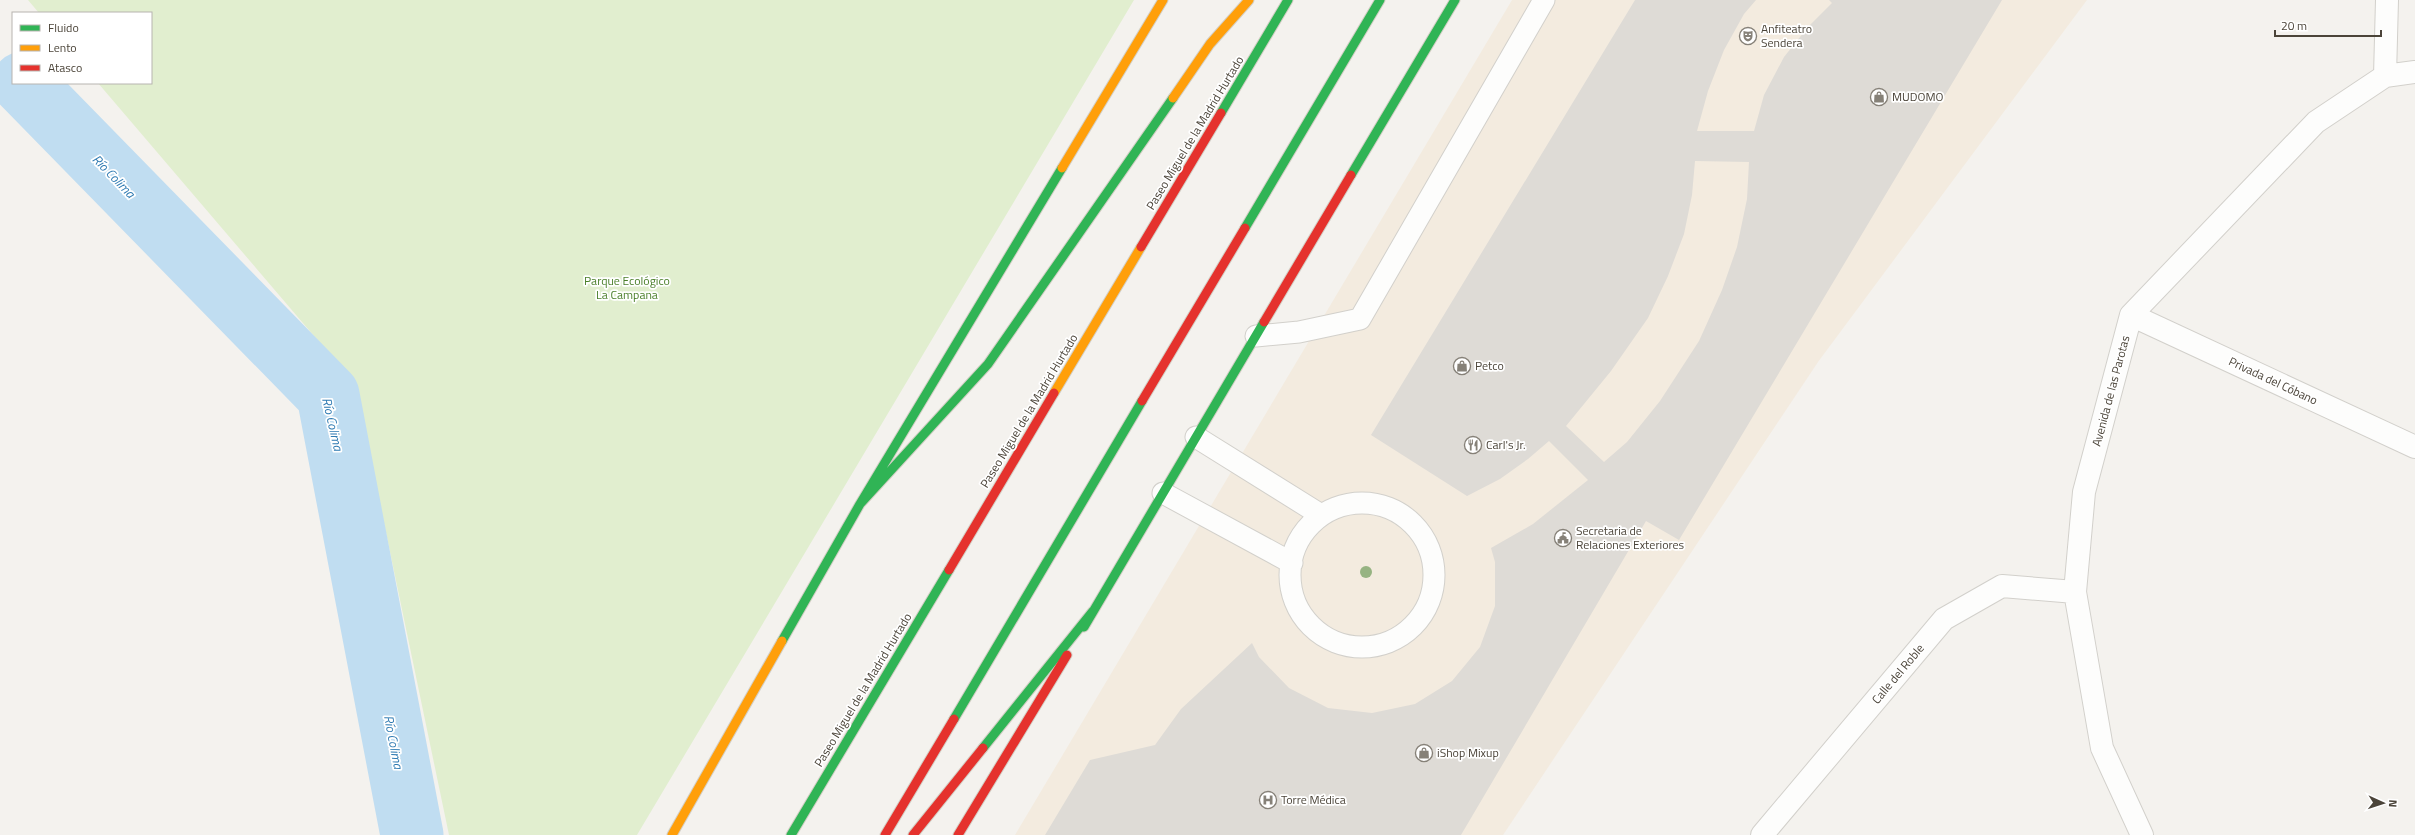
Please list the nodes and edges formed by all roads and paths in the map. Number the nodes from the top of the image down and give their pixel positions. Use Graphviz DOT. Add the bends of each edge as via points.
graph roads {
  1 [pos="1163,0"];
  2 [pos="1250,0"];
  3 [pos="1288,0"];
  4 [pos="1380,0"];
  5 [pos="1455,0"];
  6 [pos="1544,0"];
  7 [pos="2387,0"];
  8 [pos="2415,72"];
  9 [pos="2385,76"];
  10 [pos="2131,315"];
  11 [pos="1256,336"];
  12 [pos="1196,437"];
  13 [pos="2415,447"];
  14 [pos="1163,493"];
  15 [pos="860,504"];
  16 [pos="1321,515"];
  17 [pos="1292,563"];
  18 [pos="2075,592"];
  19 [pos="1093,611"];
  20 [pos="672,835"];
  21 [pos="791,835"];
  22 [pos="886,835"];
  23 [pos="913,835"];
  24 [pos="958,835"];
  25 [pos="1762,835"];
  26 [pos="2142,835"];
  1 -- 15 [label="main road"];
  2 -- 15 [label="main road" via="1210,44 988,364"];
  3 -- 21 [label="main road, Paseo Miguel de la Madrid Hurtado"];
  4 -- 22 [label="main road"];
  5 -- 11 [label="main road"];
  6 -- 11 [label="lane" via="1360,319 1299,332"];
  7 -- 9 [label="street"];
  8 -- 9 [label="street, Avenida de las Parotas"];
  9 -- 10 [label="street, Avenida de las Parotas" via="2316,122"];
  10 -- 13 [label="street, Privada del Cóbano"];
  10 -- 18 [label="street, Avenida de las Parotas" via="2084,492"];
  11 -- 12 [label="main road"];
  12 -- 14 [label="main road"];
  12 -- 16 [label="lane"];
  14 -- 17 [label="lane"];
  14 -- 19 [label="main road"];
  15 -- 20 [label="main road"];
  16 -- 17 [label="lane" via="1305,531 1294,552"];
  16 -- 17 [label="lane" via="1342,505 1365,502 1388,507 1408,518 1424,536 1433,557 1435,580 1429,603 1415,624 1396,639 1372,647 1348,646 1325,637 1306,621 1294,599 1290,575"];
  18 -- 25 [label="street, Calle del Roble" via="2002,586 1944,619"];
  18 -- 26 [label="street, Avenida de las Parotas" via="2102,748"];
  19 -- 23 [label="main road"];
  19 -- 24 [label="main road"];
}
